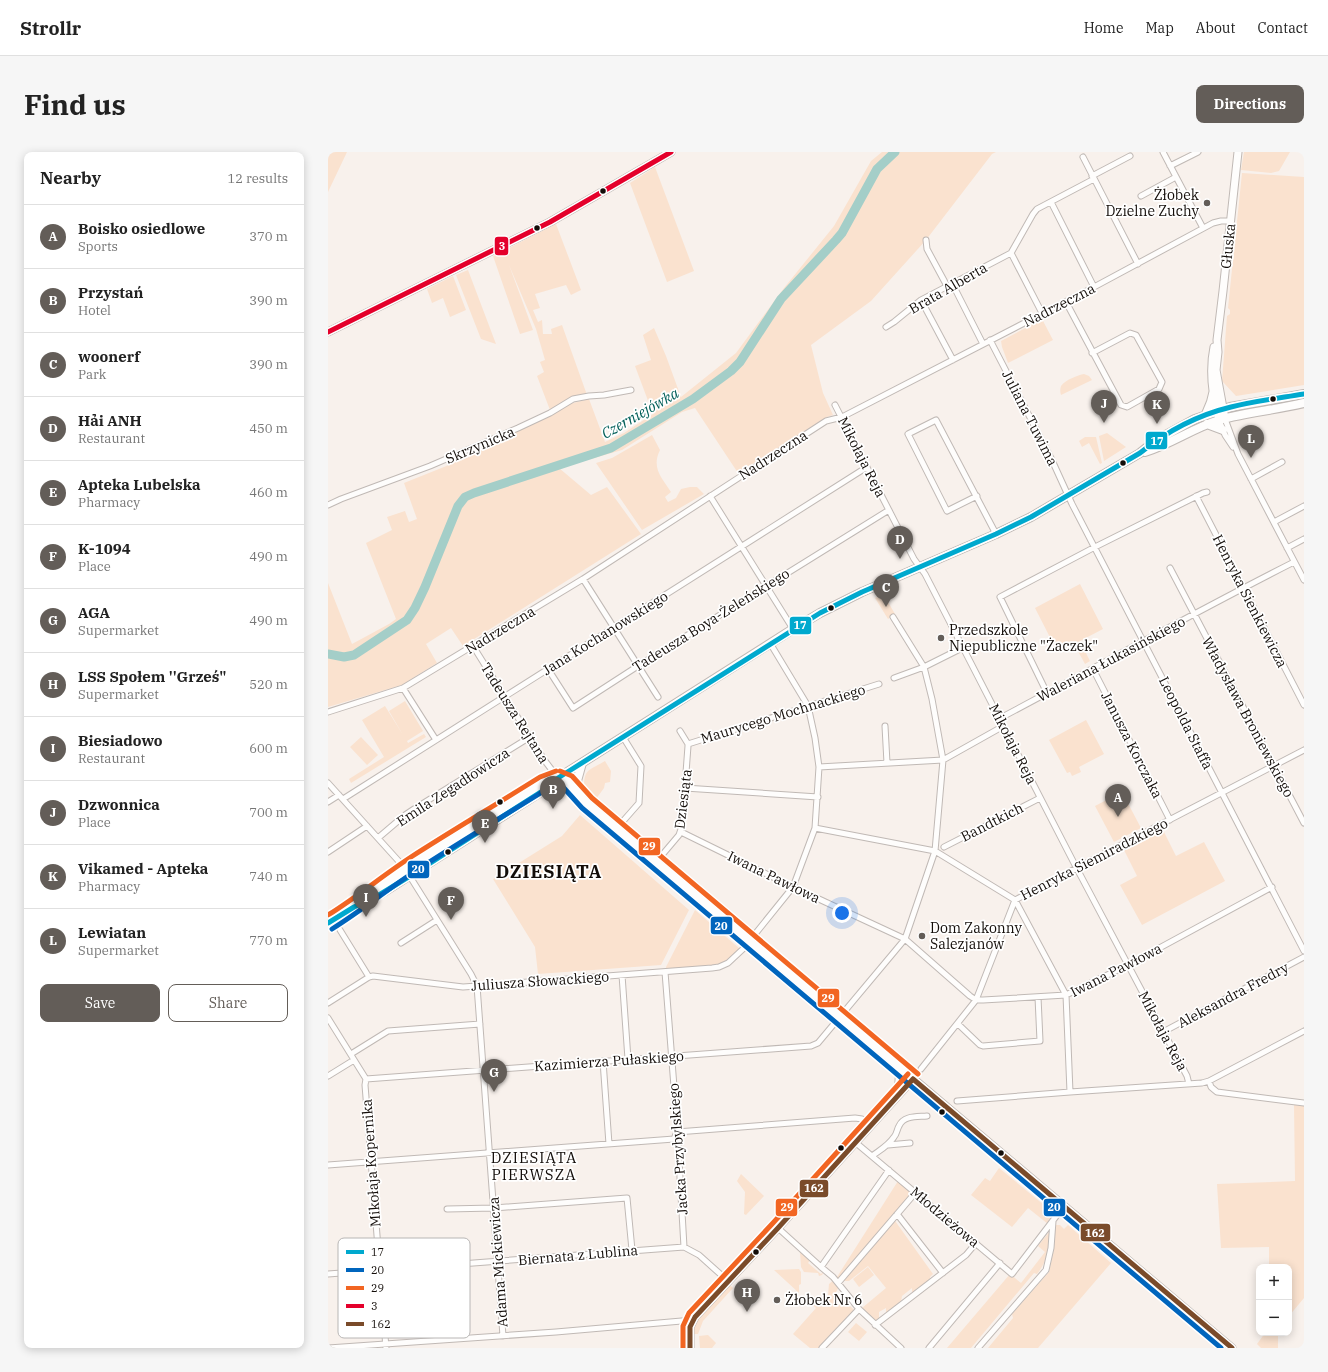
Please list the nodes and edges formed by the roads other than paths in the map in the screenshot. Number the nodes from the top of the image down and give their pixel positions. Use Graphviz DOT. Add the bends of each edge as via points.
graph roads {
  1 [pos="671,152"];
  2 [pos="1163,152"];
  3 [pos="1198,152"];
  4 [pos="1238,152"];
  5 [pos="1130,156"];
  6 [pos="1083,157"];
  7 [pos="1170,166"];
  8 [pos="1093,177"];
  9 [pos="1176,177"];
  10 [pos="1141,196"];
  11 [pos="1051,202"];
  12 [pos="1231,221"];
  13 [pos="1203,228"];
  14 [pos="926,240"];
  15 [pos="1011,253"];
  16 [pos="1138,264"];
  17 [pos="952,283"];
  18 [pos="947,286"];
  19 [pos="1094,287"];
  20 [pos="921,300"];
  21 [pos="1066,302"];
  22 [pos="1042,313"];
  23 [pos="886,326"];
  24 [pos="328,332"];
  25 [pos="990,340"];
  26 [pos="1217,340"];
  27 [pos="983,344"];
  28 [pos="1092,353"];
  29 [pos="953,360"];
  30 [pos="631,390"];
  31 [pos="1213,394"];
  32 [pos="1304,394"];
  33 [pos="1304,403"];
  34 [pos="835,405"];
  35 [pos="1220,410"];
  36 [pos="1206,414"];
  37 [pos="842,417"];
  38 [pos="1222,419"];
  39 [pos="1208,424"];
  40 [pos="1223,430"];
  41 [pos="1140,453"];
  42 [pos="1238,454"];
  43 [pos="1282,462"];
  44 [pos="867,467"];
  45 [pos="1251,479"];
  46 [pos="1207,492"];
  47 [pos="710,496"];
  48 [pos="977,496"];
  49 [pos="1069,496"];
  50 [pos="1196,496"];
  51 [pos="328,505"];
  52 [pos="1304,506"];
  53 [pos="889,510"];
  54 [pos="1274,522"];
  55 [pos="996,534"];
  56 [pos="1304,539"];
  57 [pos="741,546"];
  58 [pos="1095,547"];
  59 [pos="1287,548"];
  60 [pos="1294,562"];
  61 [pos="921,567"];
  62 [pos="1170,568"];
  63 [pos="583,579"];
  64 [pos="1304,580"];
  65 [pos="766,586"];
  66 [pos="1243,589"];
  67 [pos="1194,615"];
  68 [pos="893,617"];
  69 [pos="614,628"];
  70 [pos="793,629"];
  71 [pos="1144,641"];
  72 [pos="770,643"];
  73 [pos="473,646"];
  74 [pos="962,648"];
  75 [pos="638,666"];
  76 [pos="924,667"];
  77 [pos="548,669"];
  78 [pos="1093,669"];
  79 [pos="894,678"];
  80 [pos="878,684"];
  81 [pos="404,688"];
  82 [pos="1048,693"];
  83 [pos="505,696"];
  84 [pos="658,697"];
  85 [pos="1304,705"];
  86 [pos="808,706"];
  87 [pos="328,712"];
  88 [pos="1001,721"];
  89 [pos="885,726"];
  90 [pos="680,731"];
  91 [pos="623,737"];
  92 [pos="530,738"];
  93 [pos="436,740"];
  94 [pos="688,744"];
  95 [pos="1304,750"];
  96 [pos="943,760"];
  97 [pos="582,763"];
  98 [pos="887,763"];
  99 [pos="1274,766"];
  100 [pos="819,767"];
  101 [pos="558,778"];
  102 [pos="328,783"];
  103 [pos="685,788"];
  104 [pos="1222,793"];
  105 [pos="341,797"];
  106 [pos="818,797"];
  107 [pos="581,798"];
  108 [pos="1040,798"];
  109 [pos="328,802"];
  110 [pos="1170,820"];
  111 [pos="1304,823"];
  112 [pos="367,826"];
  113 [pos="618,828"];
  114 [pos="815,828"];
  115 [pos="681,832"];
  116 [pos="378,838"];
  117 [pos="944,847"];
  118 [pos="935,851"];
  119 [pos="328,852"];
  120 [pos="657,861"];
  121 [pos="1076,868"];
  122 [pos="408,873"];
  123 [pos="793,887"];
  124 [pos="1272,887"];
  125 [pos="1015,900"];
  126 [pos="437,920"];
  127 [pos="328,923"];
  128 [pos="340,930"];
  129 [pos="905,938"];
  130 [pos="750,941"];
  131 [pos="401,943"];
  132 [pos="1304,951"];
  133 [pos="1304,957"];
  134 [pos="1128,965"];
  135 [pos="664,972"];
  136 [pos="622,975"];
  137 [pos="369,977"];
  138 [pos="477,986"];
  139 [pos="1066,995"];
  140 [pos="1038,997"];
  141 [pos="976,1000"];
  142 [pos="328,1003"];
  143 [pos="840,1017"];
  144 [pos="328,1018"];
  145 [pos="480,1024"];
  146 [pos="958,1024"];
  147 [pos="1304,1031"];
  148 [pos="1163,1032"];
  149 [pos="351,1054"];
  150 [pos="672,1056"];
  151 [pos="628,1059"];
  152 [pos="354,1060"];
  153 [pos="603,1061"];
  154 [pos="900,1067"];
  155 [pos="921,1069"];
  156 [pos="484,1070"];
  157 [pos="328,1076"];
  158 [pos="913,1078"];
  159 [pos="366,1079"];
  160 [pos="1209,1081"];
  161 [pos="1189,1084"];
  162 [pos="1070,1092"];
  163 [pos="898,1094"];
  164 [pos="956,1101"];
  165 [pos="1304,1103"];
  166 [pos="927,1116"];
  167 [pos="871,1124"];
  168 [pos="678,1132"];
  169 [pos="856,1142"];
  170 [pos="910,1143"];
  171 [pos="609,1144"];
  172 [pos="888,1145"];
  173 [pos="490,1153"];
  174 [pos="872,1156"];
  175 [pos="371,1162"];
  176 [pos="328,1165"];
  177 [pos="889,1170"];
  178 [pos="916,1192"];
  179 [pos="1064,1206"];
  180 [pos="494,1208"];
  181 [pos="447,1209"];
  182 [pos="897,1214"];
  183 [pos="1053,1220"];
  184 [pos="778,1228"];
  185 [pos="377,1238"];
  186 [pos="976,1243"];
  187 [pos="684,1247"];
  188 [pos="632,1250"];
  189 [pos="498,1261"];
  190 [pos="470,1263"];
  191 [pos="1000,1263"];
  192 [pos="822,1267"];
  193 [pos="338,1273"];
  194 [pos="943,1273"];
  195 [pos="328,1274"];
  196 [pos="728,1281"];
  197 [pos="838,1283"];
  198 [pos="859,1309"];
  199 [pos="692,1320"];
  200 [pos="876,1325"];
  201 [pos="503,1336"];
  202 [pos="386,1346"];
  203 [pos="328,1348"];
  204 [pos="690,1348"];
  205 [pos="822,1348"];
  206 [pos="901,1348"];
  207 [pos="929,1348"];
  208 [pos="978,1348"];
  209 [pos="1232,1348"];
  1 -- 24 [label="street" via="550,222"];
  2 -- 7 [label="street"];
  3 -- 7 [label="street"];
  4 -- 12 [label="street, Głuska"];
  5 -- 8 [label="street"];
  6 -- 8 [label="street"];
  7 -- 9 [label="street"];
  8 -- 11 [label="street"];
  8 -- 16 [label="street"];
  9 -- 10 [label="street"];
  9 -- 13 [label="street"];
  11 -- 15 [label="street" via="1033,214"];
  11 -- 19 [label="street"];
  12 -- 13 [label="street, Nadrzeczna" via="1219,221"];
  12 -- 26 [label="street, Głuska"];
  13 -- 16 [label="street, Nadrzeczna"];
  14 -- 18 [label="street" via="927,249"];
  15 -- 17 [label="street, Brata Alberta"];
  15 -- 22 [label="street"];
  16 -- 19 [label="street, Nadrzeczna"];
  17 -- 18 [label="street, Brata Alberta"];
  17 -- 27 [label="street"];
  18 -- 20 [label="street, Brata Alberta"];
  19 -- 21 [label="street, Nadrzeczna"];
  20 -- 23 [label="street, Brata Alberta"];
  20 -- 29 [label="street"];
  21 -- 22 [label="street, Nadrzeczna"];
  21 -- 28 [label="street"];
  22 -- 25 [label="street, Nadrzeczna"];
  25 -- 27 [label="street, Nadrzeczna"];
  25 -- 49 [label="street, Juliana Tuwima"];
  26 -- 31 [label="street, Głuska" via="1210,370"];
  26 -- 35 [label="street, Głuska" via="1216,370"];
  27 -- 29 [label="street, Nadrzeczna"];
  28 -- 28 [label="street" via="1130,333 1136,335 1162,382 1159,389 1127,407 1121,405"];
  29 -- 37 [label="street, Nadrzeczna"];
  30 -- 51 [label="street, Skrzynicka" via="573,399 518,428 430,466"];
  31 -- 35 [label="street, Głuska"];
  31 -- 36 [label="main road"];
  32 -- 35 [label="main road"];
  33 -- 38 [label="main road"];
  34 -- 37 [label="street, Mikołaja Reja"];
  35 -- 36 [label="main road"];
  35 -- 38 [label="street"];
  36 -- 41 [label="main road" via="1155,441"];
  37 -- 44 [label="street, Mikołaja Reja"];
  37 -- 47 [label="street, Nadrzeczna" via="826,422"];
  38 -- 39 [label="main road"];
  38 -- 40 [label="street"];
  38 -- 42 [label="street"];
  39 -- 40 [label="main road"];
  39 -- 41 [label="main road" via="1157,448"];
  40 -- 42 [label="street"];
  41 -- 49 [label="main road"];
  42 -- 45 [label="street"];
  43 -- 45 [label="street"];
  44 -- 53 [label="street, Mikołaja Reja"];
  44 -- 57 [label="street, Jana Kochanowskiego"];
  45 -- 54 [label="street"];
  46 -- 50 [label="street"];
  47 -- 57 [label="street"];
  47 -- 63 [label="street, Nadrzeczna"];
  48 -- 48 [label="street" via="936,420 908,434 947,511"];
  48 -- 55 [label="street"];
  49 -- 55 [label="main road"];
  49 -- 58 [label="street, Leopolda Staffa"];
  50 -- 58 [label="street"];
  50 -- 66 [label="street, Henryka Sienkiewicza"];
  52 -- 54 [label="street"];
  53 -- 61 [label="street, Mikołaja Reja" via="914,559"];
  53 -- 65 [label="street, Tadeusza Boya-Żeleńskiego"];
  54 -- 59 [label="street"];
  55 -- 61 [label="main road"];
  56 -- 59 [label="street"];
  57 -- 65 [label="street"];
  57 -- 69 [label="street, Jana Kochanowskiego"];
  58 -- 71 [label="street, Leopolda Staffa"];
  58 -- 82 [label="street" via="1000,597"];
  59 -- 60 [label="street"];
  60 -- 64 [label="street"];
  60 -- 66 [label="street, Waleriana Łukasińskiego"];
  61 -- 70 [label="main road" via="851,597"];
  61 -- 74 [label="street, Mikołaja Reja"];
  62 -- 67 [label="street, Władysława Broniewskiego"];
  63 -- 69 [label="street"];
  63 -- 73 [label="street, Nadrzeczna"];
  65 -- 70 [label="street"];
  65 -- 75 [label="street, Tadeusza Boya-Żeleńskiego"];
  66 -- 67 [label="street, Waleriana Łukasińskiego"];
  66 -- 85 [label="street, Henryka Sienkiewicza"];
  67 -- 71 [label="street, Waleriana Łukasińskiego"];
  67 -- 99 [label="street, Władysława Broniewskiego"];
  68 -- 76 [label="street"];
  69 -- 75 [label="street"];
  69 -- 77 [label="street, Jana Kochanowskiego"];
  70 -- 72 [label="main road"];
  71 -- 78 [label="street, Waleriana Łukasińskiego"];
  71 -- 104 [label="street, Leopolda Staffa"];
  72 -- 86 [label="street, Juliusza Słowackiego"];
  72 -- 91 [label="main road"];
  73 -- 81 [label="street, Nadrzeczna"];
  73 -- 83 [label="street, Tadeusza Rejtana"];
  74 -- 76 [label="street"];
  74 -- 88 [label="street, Mikołaja Reja"];
  75 -- 77 [label="street, Tadeusza Boya-Żeleńskiego" via="573,708"];
  75 -- 84 [label="street"];
  76 -- 79 [label="street"];
  76 -- 96 [label="street"];
  77 -- 83 [label="street, Jana Kochanowskiego"];
  78 -- 82 [label="street, Waleriana Łukasińskiego"];
  78 -- 110 [label="street, Janusza Korczaka"];
  80 -- 86 [label="street, Maurycego Mochnackiego"];
  81 -- 87 [label="street, Nadrzeczna"];
  81 -- 93 [label="street"];
  82 -- 88 [label="street, Waleriana Łukasińskiego" via="1006,715"];
  83 -- 92 [label="street, Tadeusza Rejtana"];
  83 -- 93 [label="street, Jana Kochanowskiego"];
  86 -- 94 [label="street, Maurycego Mochnackiego"];
  86 -- 100 [label="street, Juliusza Słowackiego"];
  88 -- 96 [label="street, Waleriana Łukasińskiego" via="1000,728"];
  88 -- 108 [label="street, Mikołaja Reja"];
  89 -- 98 [label="street"];
  90 -- 94 [label="street"];
  91 -- 97 [label="main road"];
  91 -- 113 [label="street" via="641,766 639,802"];
  92 -- 101 [label="street, Tadeusza Rejtana"];
  92 -- 116 [label="street, Emila Zegadłowicza" via="414,808"];
  93 -- 105 [label="street, Jana Kochanowskiego"];
  94 -- 103 [label="street, Dziesiąta"];
  95 -- 99 [label="street, Henryka Siemiradzkiego"];
  96 -- 98 [label="street, Waleriana Łukasińskiego"];
  96 -- 118 [label="street"];
  97 -- 101 [label="main road"];
  97 -- 107 [label="main road" via="577,781"];
  98 -- 100 [label="street, Waleriana Łukasińskiego"];
  99 -- 104 [label="street, Henryka Siemiradzkiego"];
  99 -- 111 [label="street, Władysława Broniewskiego"];
  100 -- 106 [label="street, Juliusza Słowackiego"];
  101 -- 107 [label="street" via="566,781"];
  101 -- 122 [label="main road" via="544,783 465,831"];
  102 -- 105 [label="street, Adama Mickiewicza"];
  103 -- 106 [label="street"];
  103 -- 115 [label="street, Dziesiąta"];
  104 -- 110 [label="street, Henryka Siemiradzkiego"];
  104 -- 124 [label="street, Leopolda Staffa"];
  105 -- 109 [label="street, Jana Kochanowskiego"];
  105 -- 112 [label="street, Adama Mickiewicza"];
  106 -- 114 [label="street, Juliusza Słowackiego"];
  107 -- 113 [label="street"];
  108 -- 117 [label="street, Bandtkich"];
  108 -- 121 [label="street, Mikołaja Reja"];
  110 -- 121 [label="street, Henryka Siemiradzkiego"];
  112 -- 116 [label="street, Adama Mickiewicza"];
  112 -- 119 [label="street"];
  113 -- 120 [label="street"];
  114 -- 118 [label="street"];
  114 -- 123 [label="street, Juliusza Słowackiego"];
  115 -- 120 [label="street, Dziesiąta"];
  115 -- 123 [label="street, Iwana Pawłowa"];
  116 -- 122 [label="street, Adama Mickiewicza"];
  118 -- 125 [label="street"];
  118 -- 129 [label="street"];
  120 -- 130 [label="street"];
  121 -- 125 [label="street, Henryka Siemiradzkiego"];
  121 -- 134 [label="street, Mikołaja Reja"];
  122 -- 126 [label="street, Adama Mickiewicza"];
  122 -- 127 [label="main road" via="379,895"];
  123 -- 129 [label="street, Iwana Pawłowa"];
  123 -- 130 [label="street, Juliusza Słowackiego"];
  124 -- 132 [label="street, Leopolda Staffa"];
  124 -- 134 [label="street, Iwana Pawłowa"];
  125 -- 139 [label="street"];
  125 -- 141 [label="street, Henryka Siemiradzkiego"];
  126 -- 131 [label="street"];
  126 -- 138 [label="street, Adama Mickiewicza"];
  128 -- 137 [label="street"];
  129 -- 141 [label="street, Iwana Pawłowa"];
  129 -- 143 [label="street, Kazimierza Pułaskiego"];
  130 -- 135 [label="street, Juliusza Słowackiego" via="723,966"];
  130 -- 143 [label="street"];
  133 -- 148 [label="street, Aleksandra Fredry"];
  134 -- 139 [label="street, Iwana Pawłowa"];
  134 -- 148 [label="street, Mikołaja Reja"];
  135 -- 136 [label="street, Juliusza Słowackiego"];
  135 -- 150 [label="street, Jacka Przybylskiego"];
  136 -- 138 [label="street, Juliusza Słowackiego"];
  136 -- 151 [label="street"];
  137 -- 138 [label="street, Juliusza Słowackiego" via="463,987"];
  137 -- 142 [label="street"];
  138 -- 145 [label="street, Adama Mickiewicza"];
  139 -- 140 [label="street, Iwana Pawłowa"];
  139 -- 162 [label="street"];
  140 -- 141 [label="street, Iwana Pawłowa"];
  140 -- 146 [label="street" via="1040,1041 983,1046"];
  141 -- 146 [label="street, Henryka Siemiradzkiego"];
  143 -- 150 [label="street, Kazimierza Pułaskiego" via="814,1045"];
  143 -- 154 [label="street"];
  144 -- 149 [label="street, Mikołaja Kopernika"];
  145 -- 149 [label="street" via="388,1031"];
  145 -- 156 [label="street, Adama Mickiewicza"];
  146 -- 155 [label="street, Henryka Siemiradzkiego"];
  147 -- 160 [label="street"];
  148 -- 161 [label="street, Mikołaja Reja"];
  149 -- 152 [label="street, Mikołaja Kopernika"];
  150 -- 151 [label="street, Kazimierza Pułaskiego"];
  150 -- 168 [label="street, Jacka Przybylskiego"];
  151 -- 153 [label="street, Kazimierza Pułaskiego"];
  152 -- 157 [label="street"];
  152 -- 159 [label="street, Mikołaja Kopernika"];
  153 -- 156 [label="street, Kazimierza Pułaskiego"];
  153 -- 171 [label="street"];
  154 -- 158 [label="street"];
  154 -- 163 [label="street"];
  156 -- 159 [label="street, Kazimierza Pułaskiego"];
  156 -- 173 [label="street, Adama Mickiewicza"];
  158 -- 163 [label="street"];
  158 -- 179 [label="street"];
  159 -- 175 [label="street, Mikołaja Kopernika"];
  160 -- 161 [label="street"];
  160 -- 165 [label="street" via="1217,1092"];
  161 -- 162 [label="street"];
  162 -- 164 [label="street"];
  163 -- 167 [label="street"];
  166 -- 172 [label="street" via="902,1121 896,1136"];
  167 -- 168 [label="street" via="855,1118"];
  167 -- 169 [label="street"];
  168 -- 171 [label="street" via="674,1139"];
  168 -- 187 [label="street, Jacka Przybylskiego"];
  169 -- 174 [label="street, Młodzieżowa"];
  169 -- 184 [label="street"];
  170 -- 172 [label="street"];
  171 -- 173 [label="street"];
  172 -- 174 [label="street"];
  173 -- 175 [label="street"];
  173 -- 180 [label="street, Adama Mickiewicza"];
  174 -- 177 [label="street, Młodzieżowa"];
  175 -- 176 [label="street"];
  175 -- 185 [label="street, Mikołaja Kopernika"];
  177 -- 178 [label="street, Młodzieżowa"];
  177 -- 192 [label="street"];
  178 -- 182 [label="street"];
  178 -- 186 [label="street, Młodzieżowa"];
  179 -- 183 [label="street, Młodzieżowa"];
  179 -- 209 [label="street"];
  180 -- 181 [label="street"];
  180 -- 188 [label="street" via="627,1198"];
  180 -- 189 [label="street, Adama Mickiewicza"];
  182 -- 194 [label="street"];
  182 -- 197 [label="street"];
  183 -- 191 [label="street, Młodzieżowa" via="1012,1274"];
  183 -- 208 [label="street" via="1046,1270"];
  184 -- 192 [label="street"];
  184 -- 196 [label="street"];
  186 -- 191 [label="street, Młodzieżowa"];
  186 -- 194 [label="street" via="966,1255"];
  187 -- 188 [label="street, Biernata z Lublina"];
  187 -- 196 [label="street" via="700,1255"];
  188 -- 189 [label="street, Biernata z Lublina"];
  189 -- 190 [label="street, Biernata z Lublina"];
  189 -- 201 [label="street, Adama Mickiewicza"];
  191 -- 207 [label="street"];
  192 -- 197 [label="street"];
  193 -- 195 [label="street, Biernata z Lublina"];
  194 -- 200 [label="street"];
  196 -- 199 [label="street"];
  197 -- 198 [label="street"];
  198 -- 200 [label="street"];
  198 -- 205 [label="street"];
  199 -- 201 [label="street"];
  199 -- 204 [label="street"];
  200 -- 206 [label="street"];
  201 -- 202 [label="street"];
  202 -- 203 [label="street"];
}
